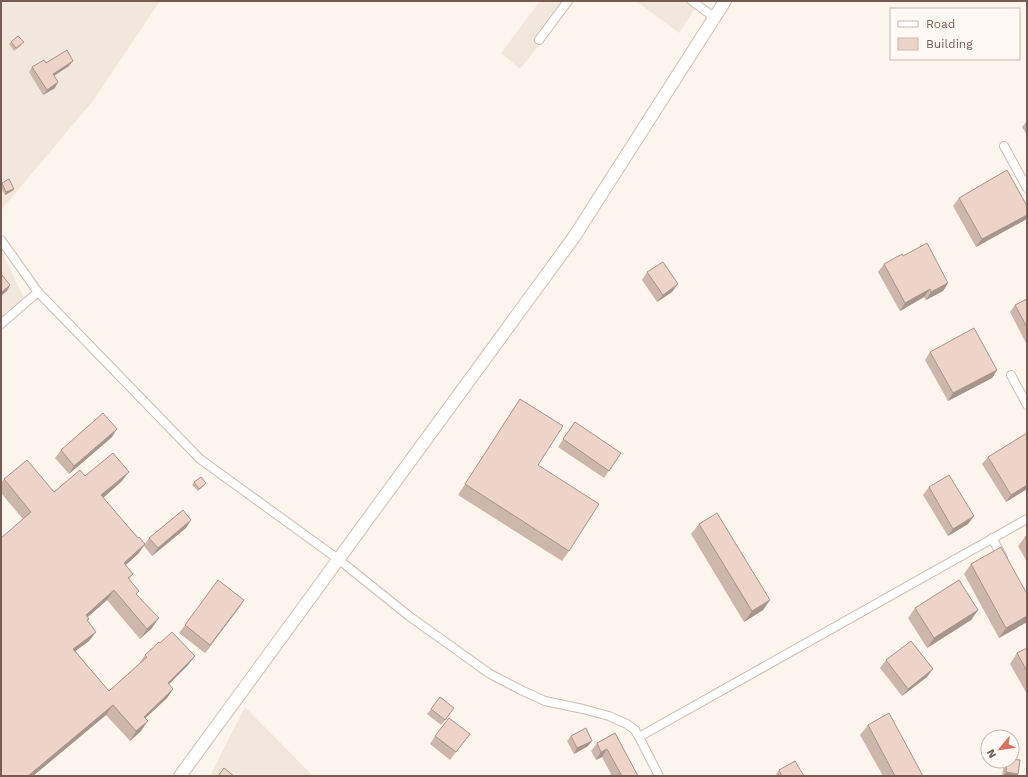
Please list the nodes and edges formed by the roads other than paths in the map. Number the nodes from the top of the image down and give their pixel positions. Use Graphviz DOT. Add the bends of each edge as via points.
graph roads {
  1 [pos="568,1"];
  2 [pos="692,1"];
  3 [pos="725,1"];
  4 [pos="714,17"];
  5 [pos="539,40"];
  6 [pos="1004,146"];
  7 [pos="1027,188"];
  8 [pos="1,240"];
  9 [pos="38,292"];
  10 [pos="1,324"];
  11 [pos="1011,375"];
  12 [pos="1027,405"];
  13 [pos="1027,519"];
  14 [pos="992,538"];
  15 [pos="338,559"];
  16 [pos="1006,564"];
  17 [pos="639,737"];
  18 [pos="180,776"];
  19 [pos="659,776"];
  1 -- 5 [label="street"];
  2 -- 4 [label="street"];
  3 -- 4 [label="main road"];
  4 -- 15 [label="main road" via="574,237"];
  6 -- 7 [label="street"];
  8 -- 9 [label="street"];
  9 -- 10 [label="street"];
  9 -- 15 [label="street" via="200,459"];
  11 -- 12 [label="street"];
  13 -- 14 [label="street"];
  14 -- 16 [label="street"];
  14 -- 17 [label="street"];
  15 -- 17 [label="street" via="409,616 490,674 545,701 621,721"];
  15 -- 18 [label="main road"];
  17 -- 19 [label="street"];
}
